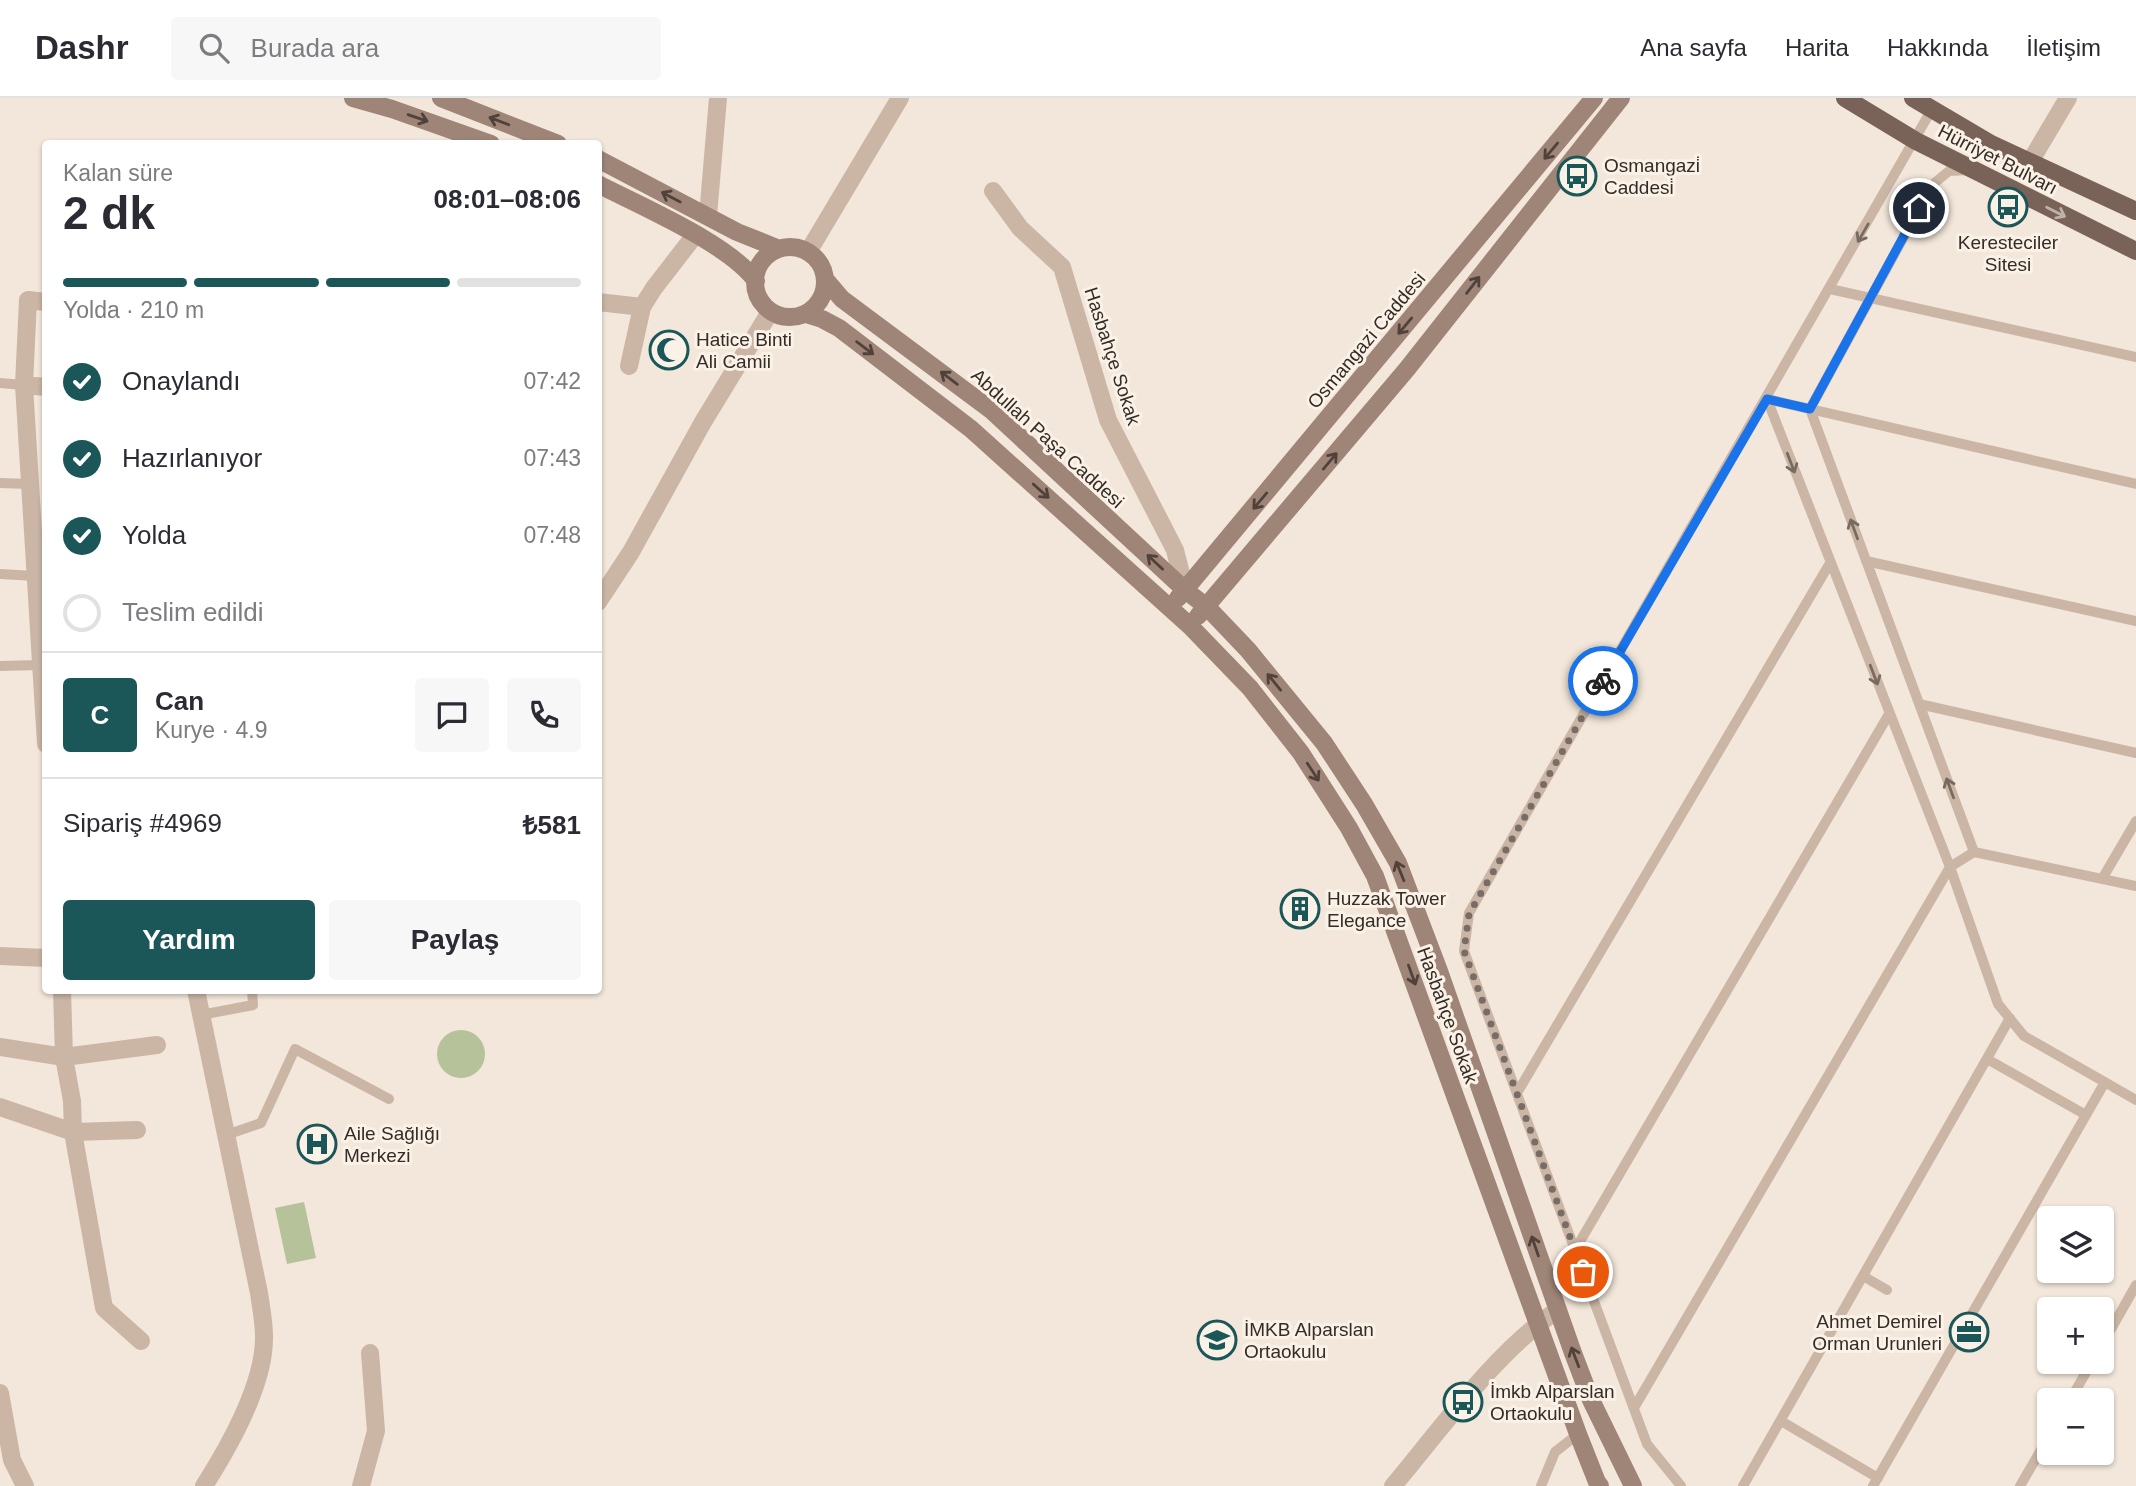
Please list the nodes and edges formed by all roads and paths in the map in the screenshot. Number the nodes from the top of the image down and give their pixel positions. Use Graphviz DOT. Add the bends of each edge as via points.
graph roads {
  1 [pos="353,98"];
  2 [pos="441,98"];
  3 [pos="718,98"];
  4 [pos="900,98"];
  5 [pos="1594,98"];
  6 [pos="1620,98"];
  7 [pos="1845,98"];
  8 [pos="1913,98"];
  9 [pos="2068,98"];
  10 [pos="1932,109"];
  11 [pos="480,140"];
  12 [pos="548,140"];
  13 [pos="1916,141"];
  14 [pos="602,161"];
  15 [pos="2030,162"];
  16 [pos="1971,170"];
  17 [pos="602,186"];
  18 [pos="993,191"];
  19 [pos="2136,211"];
  20 [pos="708,216"];
  21 [pos="695,235"];
  22 [pos="777,248"];
  23 [pos="2136,251"];
  24 [pos="808,252"];
  25 [pos="825,279"];
  26 [pos="756,281"];
  27 [pos="1830,289"];
  28 [pos="1868,298"];
  29 [pos="42,302"];
  30 [pos="602,302"];
  31 [pos="642,307"];
  32 [pos="770,312"];
  33 [pos="806,314"];
  34 [pos="2136,357"];
  35 [pos="629,366"];
  36 [pos="0,383"];
  37 [pos="24,385"];
  38 [pos="42,387"];
  39 [pos="1767,399"];
  40 [pos="1810,409"];
  41 [pos="0,482"];
  42 [pos="2136,484"];
  43 [pos="37,485"];
  44 [pos="1866,561"];
  45 [pos="1830,563"];
  46 [pos="0,573"];
  47 [pos="40,577"];
  48 [pos="1185,590"];
  49 [pos="602,596"];
  50 [pos="1206,607"];
  51 [pos="1170,608"];
  52 [pos="2136,621"];
  53 [pos="1190,626"];
  54 [pos="0,666"];
  55 [pos="42,672"];
  56 [pos="1919,704"];
  57 [pos="1889,713"];
  58 [pos="2136,753"];
  59 [pos="2136,821"];
  60 [pos="1974,852"];
  61 [pos="1950,867"];
  62 [pos="2102,879"];
  63 [pos="2136,886"];
  64 [pos="0,956"];
  65 [pos="42,958"];
  66 [pos="62,994"];
  67 [pos="197,994"];
  68 [pos="252,994"];
  69 [pos="201,1014"];
  70 [pos="2010,1018"];
  71 [pos="157,1045"];
  72 [pos="0,1047"];
  73 [pos="64,1057"];
  74 [pos="1987,1059"];
  75 [pos="2105,1082"];
  76 [pos="1517,1093"];
  77 [pos="388,1099"];
  78 [pos="2136,1100"];
  79 [pos="0,1107"];
  80 [pos="2086,1115"];
  81 [pos="137,1130"];
  82 [pos="73,1132"];
  83 [pos="226,1135"];
  84 [pos="1575,1250"];
  85 [pos="1863,1276"];
  86 [pos="2136,1286"];
  87 [pos="1887,1290"];
  88 [pos="1558,1310"];
  89 [pos="1539,1323"];
  90 [pos="2114,1324"];
  91 [pos="141,1341"];
  92 [pos="370,1353"];
  93 [pos="0,1393"];
  94 [pos="1634,1408"];
  95 [pos="1781,1421"];
  96 [pos="1578,1434"];
  97 [pos="2037,1457"];
  98 [pos="1875,1482"];
  99 [pos="24,1486"];
  100 [pos="204,1486"];
  101 [pos="361,1486"];
  102 [pos="1393,1486"];
  103 [pos="1541,1486"];
  104 [pos="1600,1486"];
  105 [pos="1633,1486"];
  106 [pos="1681,1486"];
  107 [pos="1743,1486"];
  108 [pos="2020,1486"];
  1 -- 11 [label="main road, one-way"];
  12 -- 2 [label="main road, one-way"];
  3 -- 20 [label="street"];
  4 -- 24 [label="street"];
  5 -- 48 [label="main road, Osmangazi Caddesi, one-way"];
  50 -- 6 [label="main road, one-way" via="1407,369"];
  7 -- 13 [label="main road, Hürriyet Bulvarı"];
  8 -- 10 [label="main road, Hürriyet Bulvarı"];
  9 -- 15 [label="street"];
  10 -- 13 [label="lane"];
  10 -- 15 [label="main road, Hürriyet Bulvarı"];
  13 -- 16 [label="main road, Hürriyet Bulvarı"];
  13 -- 27 [label="lane, one-way"];
  20 -- 14 [label="main road, one-way"];
  15 -- 19 [label="main road, Hürriyet Bulvarı"];
  16 -- 23 [label="main road, Hürriyet Bulvarı, one-way"];
  16 -- 28 [label="lane" via="1949,171 1932,185"];
  17 -- 21 [label="main road"];
  18 -- 48 [label="street, Hasbahçe Sokak" via="1020,228 1062,267 1108,420 1175,550"];
  20 -- 22 [label="main road"];
  21 -- 26 [label="main road" via="746,266"];
  21 -- 31 [label="street"];
  22 -- 24 [label="main road"];
  22 -- 26 [label="main road" via="764,260"];
  24 -- 25 [label="main road"];
  25 -- 33 [label="main road" via="820,298"];
  48 -- 25 [label="main road, Abdullah Paşa Caddesi, one-way" via="991,410 842,299"];
  26 -- 32 [label="main road" via="761,301"];
  27 -- 28 [label="lane"];
  27 -- 39 [label="lane"];
  28 -- 34 [label="lane"];
  28 -- 40 [label="lane"];
  29 -- 37 [label="street" via="29,300"];
  30 -- 31 [label="street"];
  31 -- 35 [label="street"];
  32 -- 33 [label="main road" via="789,317"];
  32 -- 49 [label="street"];
  33 -- 51 [label="main road, one-way" via="839,328 971,429"];
  36 -- 37 [label="lane"];
  37 -- 38 [label="street"];
  37 -- 43 [label="street"];
  39 -- 40 [label="lane"];
  39 -- 45 [label="lane, one-way"];
  39 -- 76 [label="lane" via="1469,914 1464,951"];
  40 -- 42 [label="lane"];
  44 -- 40 [label="lane, one-way"];
  41 -- 43 [label="lane"];
  43 -- 47 [label="street"];
  44 -- 52 [label="lane"];
  44 -- 56 [label="lane"];
  45 -- 57 [label="lane, one-way"];
  45 -- 76 [label="lane"];
  46 -- 47 [label="lane"];
  47 -- 55 [label="street"];
  48 -- 50 [label="main road, Abdullah Paşa Caddesi"];
  48 -- 51 [label="main road, Osmangazi Caddesi"];
  50 -- 53 [label="main road"];
  88 -- 50 [label="main road, Hasbahçe Sokak, one-way" via="1398,863 1324,743 1248,650"];
  51 -- 53 [label="main road, Hasbahçe Sokak"];
  53 -- 89 [label="main road, Hasbahçe Sokak, one-way" via="1250,688 1301,753 1375,876"];
  54 -- 55 [label="lane"];
  56 -- 58 [label="lane"];
  60 -- 56 [label="lane, one-way"];
  57 -- 61 [label="lane"];
  57 -- 84 [label="lane"];
  59 -- 62 [label="lane"];
  60 -- 61 [label="lane"];
  60 -- 62 [label="lane"];
  61 -- 70 [label="lane" via="1998,1004"];
  61 -- 94 [label="lane"];
  62 -- 63 [label="lane"];
  64 -- 65 [label="street"];
  66 -- 73 [label="street"];
  67 -- 69 [label="street"];
  68 -- 69 [label="lane" via="253,1005"];
  69 -- 83 [label="street"];
  70 -- 74 [label="lane"];
  70 -- 75 [label="lane" via="2024,1036"];
  71 -- 73 [label="street"];
  72 -- 73 [label="street"];
  73 -- 82 [label="street"];
  74 -- 80 [label="lane"];
  74 -- 85 [label="lane"];
  75 -- 78 [label="lane"];
  75 -- 80 [label="lane"];
  76 -- 84 [label="lane"];
  77 -- 83 [label="lane" via="295,1049 261,1123"];
  79 -- 82 [label="street"];
  80 -- 98 [label="lane"];
  81 -- 82 [label="street"];
  82 -- 91 [label="street" via="104,1308"];
  83 -- 100 [label="street" via="259,1293 263,1355 242,1418"];
  84 -- 94 [label="lane"];
  85 -- 87 [label="lane"];
  85 -- 95 [label="lane"];
  86 -- 90 [label="lane"];
  88 -- 89 [label="street"];
  105 -- 88 [label="main road, Hasbahçe Sokak, one-way" via="1591,1400"];
  89 -- 96 [label="main road, Hasbahçe Sokak"];
  89 -- 102 [label="street" via="1489,1373"];
  92 -- 101 [label="street" via="376,1431"];
  93 -- 99 [label="street" via="12,1460"];
  94 -- 106 [label="lane" via="1647,1444"];
  95 -- 98 [label="lane"];
  95 -- 107 [label="lane"];
  96 -- 103 [label="lane" via="1555,1452"];
  96 -- 104 [label="main road, Hasbahçe Sokak"];
  97 -- 108 [label="lane"];
}
